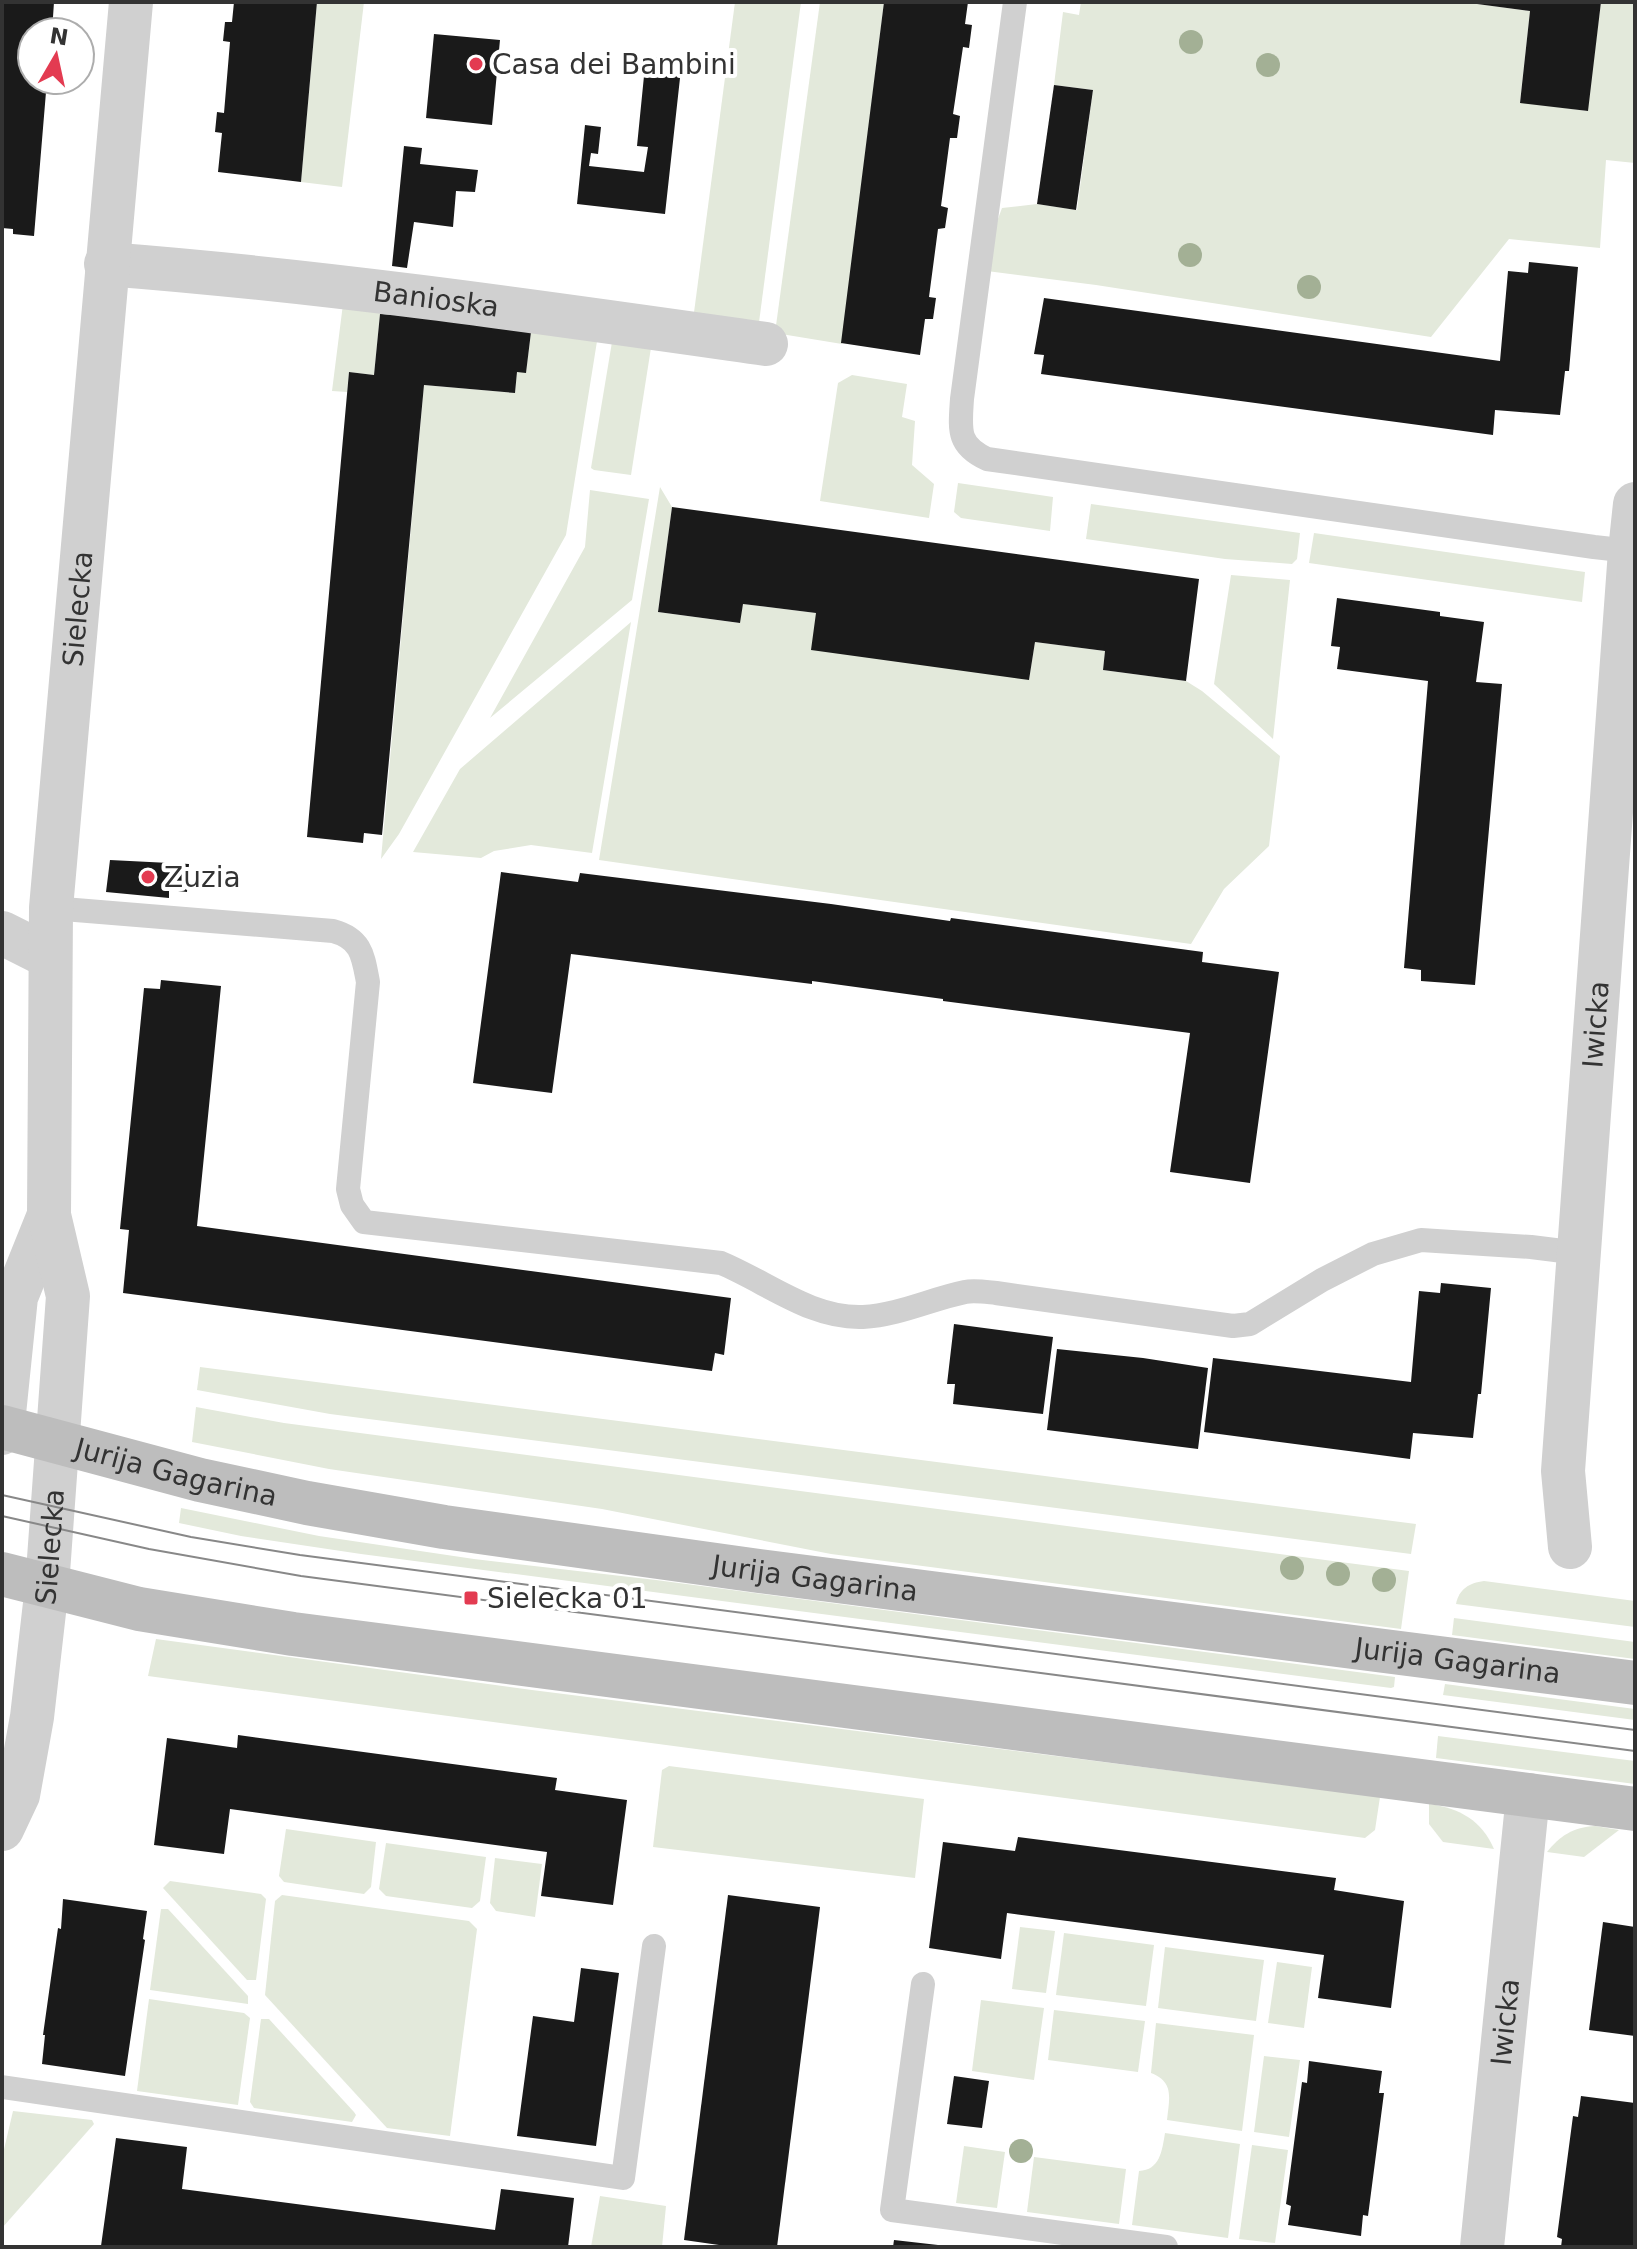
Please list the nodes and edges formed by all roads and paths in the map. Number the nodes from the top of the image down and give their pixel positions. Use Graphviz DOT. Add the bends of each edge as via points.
graph roads {
  1 [pos="131,2"];
  2 [pos="1015,2"];
  3 [pos="106,264"];
  4 [pos="766,344"];
  5 [pos="1635,504"];
  6 [pos="1630,551"];
  7 [pos="51,908"];
  8 [pos="2,933"];
  9 [pos="50,957"];
  10 [pos="49,1215"];
  11 [pos="1579,1253"];
  12 [pos="2,1427"];
  13 [pos="2,1433"];
  14 [pos="57,1442"];
  15 [pos="1570,1547"];
  16 [pos="2,1574"];
  17 [pos="47,1586"];
  18 [pos="1635,1683"];
  19 [pos="1528,1795"];
  20 [pos="1635,1809"];
  21 [pos="2,1829"];
  22 [pos="654,1946"];
  23 [pos="923,1984"];
  24 [pos="2,2087"];
  25 [pos="1166,2247"];
  26 [pos="1482,2247"];
  1 -- 3 [label="street, Sielecka"];
  2 -- 6 [label="lane" via="962,399 960,433 969,449 987,459"];
  3 -- 4 [label="street, Banioska"];
  3 -- 7 [label="street, Sielecka"];
  5 -- 6 [label="street, Iwicka"];
  6 -- 11 [label="street, Iwicka"];
  7 -- 9 [label="street, Sielecka"];
  7 -- 11 [label="lane" via="333,931 358,946 368,982 348,1189 364,1222 721,1263 805,1305 862,1317 967,1292 1233,1326 1250,1324 1373,1254 1421,1240"];
  8 -- 9 [label="street"];
  9 -- 10 [label="street, Sielecka"];
  10 -- 12 [label="street, Sielecka" via="16,1297"];
  10 -- 14 [label="street, Sielecka" via="68,1296"];
  11 -- 15 [label="street, Iwicka" via="1563,1471"];
  12 -- 13 [label="street, Sielecka"];
  12 -- 14 [label="main road, Jurija Gagarina"];
  14 -- 17 [label="street, Sielecka"];
  14 -- 18 [label="main road, Jurija Gagarina" via="231,1487 444,1527"];
  16 -- 17 [label="main road"];
  17 -- 19 [label="main road" via="139,1609 293,1634"];
  17 -- 21 [label="street, Sielecka" via="18,1795"];
  19 -- 20 [label="main road"];
  19 -- 26 [label="street, Iwicka"];
  22 -- 24 [label="lane" via="623,2178"];
  23 -- 25 [label="lane" via="892,2210"];
}
